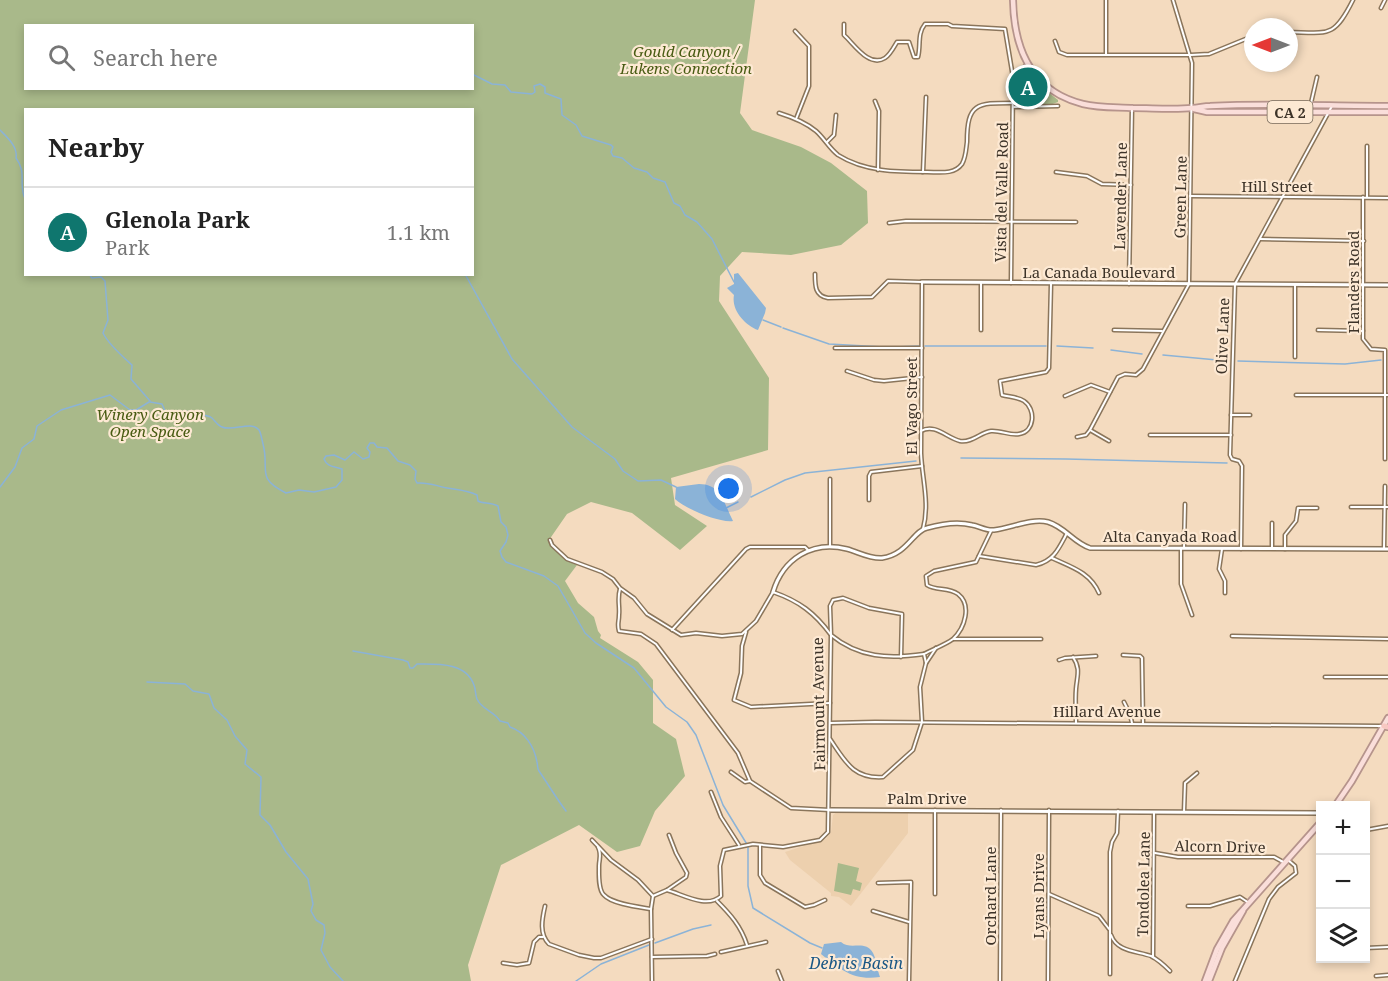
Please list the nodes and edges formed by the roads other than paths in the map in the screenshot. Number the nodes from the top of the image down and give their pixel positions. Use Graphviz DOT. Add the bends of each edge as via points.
graph roads {
  1 [pos="1013,0"];
  2 [pos="1106,0"];
  3 [pos="1173,0"];
  4 [pos="1353,0"];
  5 [pos="1385,0"];
  6 [pos="1382,8"];
  7 [pos="844,24"];
  8 [pos="795,31"];
  9 [pos="1298,32"];
  10 [pos="1244,40"];
  11 [pos="1055,41"];
  12 [pos="1106,54"];
  13 [pos="1191,55"];
  14 [pos="1028,65"];
  15 [pos="1013,77"];
  16 [pos="1317,77"];
  17 [pos="926,97"];
  18 [pos="875,101"];
  19 [pos="1012,105"];
  20 [pos="1058,106"];
  21 [pos="1310,106"];
  22 [pos="1332,106"];
  23 [pos="1388,106"];
  24 [pos="1132,108"];
  25 [pos="1191,108"];
  26 [pos="1329,112"];
  27 [pos="1388,112"];
  28 [pos="779,114"];
  29 [pos="836,115"];
  30 [pos="796,118"];
  31 [pos="826,143"];
  32 [pos="1367,146"];
  33 [pos="878,170"];
  34 [pos="923,172"];
  35 [pos="1056,172"];
  36 [pos="1131,185"];
  37 [pos="1190,196"];
  38 [pos="1282,197"];
  39 [pos="1365,197"];
  40 [pos="1388,198"];
  41 [pos="1011,221"];
  42 [pos="1076,222"];
  43 [pos="890,223"];
  44 [pos="1260,239"];
  45 [pos="1364,241"];
  46 [pos="815,274"];
  47 [pos="922,282"];
  48 [pos="981,283"];
  49 [pos="1011,284"];
  50 [pos="1051,284"];
  51 [pos="1129,284"];
  52 [pos="1189,284"];
  53 [pos="1235,285"];
  54 [pos="1295,285"];
  55 [pos="1363,285"];
  56 [pos="1388,285"];
  57 [pos="981,330"];
  58 [pos="1114,330"];
  59 [pos="1318,330"];
  60 [pos="1162,331"];
  61 [pos="1363,331"];
  62 [pos="834,348"];
  63 [pos="922,348"];
  64 [pos="1387,350"];
  65 [pos="1295,357"];
  66 [pos="847,371"];
  67 [pos="922,376"];
  68 [pos="1110,392"];
  69 [pos="1296,395"];
  70 [pos="1387,395"];
  71 [pos="1065,396"];
  72 [pos="1231,415"];
  73 [pos="1250,415"];
  74 [pos="1090,430"];
  75 [pos="921,431"];
  76 [pos="1150,435"];
  77 [pos="1231,435"];
  78 [pos="1077,437"];
  79 [pos="1387,439"];
  80 [pos="1109,441"];
  81 [pos="1385,459"];
  82 [pos="922,466"];
  83 [pos="830,479"];
  84 [pos="1385,486"];
  85 [pos="869,500"];
  86 [pos="1185,504"];
  87 [pos="1351,507"];
  88 [pos="1386,507"];
  89 [pos="1317,508"];
  90 [pos="1272,523"];
  91 [pos="923,528"];
  92 [pos="991,531"];
  93 [pos="1067,533"];
  94 [pos="550,540"];
  95 [pos="830,546"];
  96 [pos="1182,548"];
  97 [pos="1222,549"];
  98 [pos="1241,549"];
  99 [pos="1272,549"];
  100 [pos="1284,549"];
  101 [pos="1386,549"];
  102 [pos="808,550"];
  103 [pos="979,556"];
  104 [pos="1052,558"];
  105 [pos="620,588"];
  106 [pos="773,592"];
  107 [pos="1099,592"];
  108 [pos="1226,593"];
  109 [pos="1192,615"];
  110 [pos="672,630"];
  111 [pos="746,632"];
  112 [pos="831,635"];
  113 [pos="1232,636"];
  114 [pos="953,639"];
  115 [pos="1041,639"];
  116 [pos="1388,639"];
  117 [pos="938,646"];
  118 [pos="924,654"];
  119 [pos="1123,655"];
  120 [pos="1096,656"];
  121 [pos="901,657"];
  122 [pos="1073,657"];
  123 [pos="1059,660"];
  124 [pos="926,663"];
  125 [pos="1325,677"];
  126 [pos="1388,677"];
  127 [pos="1124,702"];
  128 [pos="830,703"];
  129 [pos="1388,718"];
  130 [pos="922,722"];
  131 [pos="830,723"];
  132 [pos="1076,723"];
  133 [pos="1132,723"];
  134 [pos="1143,723"];
  135 [pos="1387,726"];
  136 [pos="829,739"];
  137 [pos="731,772"];
  138 [pos="1197,773"];
  139 [pos="750,782"];
  140 [pos="711,792"];
  141 [pos="1338,801"];
  142 [pos="830,810"];
  143 [pos="935,810"];
  144 [pos="1001,810"];
  145 [pos="1049,810"];
  146 [pos="1118,811"];
  147 [pos="1154,811"];
  148 [pos="1184,812"];
  149 [pos="1316,813"];
  150 [pos="1388,826"];
  151 [pos="1316,827"];
  152 [pos="1370,829"];
  153 [pos="669,835"];
  154 [pos="592,840"];
  155 [pos="760,844"];
  156 [pos="741,845"];
  157 [pos="598,848"];
  158 [pos="1154,852"];
  159 [pos="1286,861"];
  160 [pos="878,883"];
  161 [pos="668,890"];
  162 [pos="935,894"];
  163 [pos="1049,894"];
  164 [pos="653,896"];
  165 [pos="716,900"];
  166 [pos="825,900"];
  167 [pos="1250,903"];
  168 [pos="545,906"];
  169 [pos="1188,906"];
  170 [pos="651,909"];
  171 [pos="873,910"];
  172 [pos="909,922"];
  173 [pos="1109,931"];
  174 [pos="543,937"];
  175 [pos="652,939"];
  176 [pos="766,942"];
  177 [pos="747,945"];
  178 [pos="1388,947"];
  179 [pos="1370,948"];
  180 [pos="721,952"];
  181 [pos="715,954"];
  182 [pos="652,957"];
  183 [pos="1153,957"];
  184 [pos="503,963"];
  185 [pos="1170,970"];
  186 [pos="778,971"];
  187 [pos="1110,974"];
  188 [pos="1388,975"];
  189 [pos="1376,976"];
  190 [pos="652,981"];
  191 [pos="782,981"];
  192 [pos="909,981"];
  193 [pos="1000,981"];
  194 [pos="1048,981"];
  195 [pos="1207,981"];
  196 [pos="1235,981"];
  1 -- 14 [label="main road, CA 2" via="1015,34"];
  2 -- 12 [label="street"];
  3 -- 13 [label="street, Green Lane"];
  4 -- 9 [label="street" via="1342,22 1331,31"];
  5 -- 6 [label="street"];
  7 -- 15 [label="street, Vista del Valle Road" via="844,35 863,55 881,60 897,42 909,42 914,57 918,57 918,40 925,24 1005,29"];
  8 -- 30 [label="street" via="809,46 810,74"];
  10 -- 13 [label="street" via="1209,54"];
  11 -- 12 [label="street" via="1062,55"];
  12 -- 13 [label="street"];
  13 -- 25 [label="street, Green Lane"];
  14 -- 15 [label="street"];
  14 -- 24 [label="main road, CA 2" via="1044,84 1065,98 1100,107"];
  15 -- 19 [label="street, Vista del Valle Road"];
  16 -- 21 [label="street"];
  17 -- 34 [label="street"];
  18 -- 33 [label="street" via="879,111"];
  19 -- 20 [label="street"];
  19 -- 34 [label="street" via="985,104 975,108 968,120 962,163 950,172"];
  19 -- 41 [label="street, Vista del Valle Road"];
  21 -- 22 [label="main road, CA 2"];
  21 -- 25 [label="main road, CA 2"];
  22 -- 23 [label="main road, CA 2"];
  22 -- 26 [label="street, Olive Lane"];
  24 -- 25 [label="main road, CA 2"];
  24 -- 36 [label="street, Lavender Lane"];
  25 -- 26 [label="main road, CA 2" via="1207,112"];
  25 -- 37 [label="street, Green Lane"];
  26 -- 27 [label="main road, CA 2"];
  26 -- 38 [label="street, Olive Lane"];
  28 -- 30 [label="street"];
  29 -- 31 [label="street" via="834,135"];
  30 -- 31 [label="street"];
  31 -- 33 [label="street" via="840,156"];
  32 -- 39 [label="street, Flanders Road"];
  33 -- 34 [label="street"];
  35 -- 36 [label="street" via="1087,176 1102,184"];
  36 -- 51 [label="street, Lavender Lane"];
  37 -- 38 [label="street, Hill Street"];
  37 -- 52 [label="street, Green Lane"];
  38 -- 39 [label="street, Hill Street"];
  38 -- 44 [label="street, Olive Lane"];
  39 -- 40 [label="street, Hill Street"];
  39 -- 45 [label="street, Flanders Road"];
  41 -- 42 [label="street"];
  41 -- 43 [label="street"];
  41 -- 49 [label="street, Vista del Valle Road"];
  44 -- 45 [label="street"];
  44 -- 53 [label="street, Olive Lane"];
  45 -- 55 [label="street, Flanders Road"];
  46 -- 47 [label="street, La Canada Boulevard" via="819,295 828,298 875,296 888,281"];
  47 -- 48 [label="street, La Canada Boulevard"];
  47 -- 63 [label="street, El Vago Street"];
  48 -- 49 [label="street, La Canada Boulevard"];
  48 -- 57 [label="street"];
  49 -- 50 [label="street, La Canada Boulevard"];
  50 -- 51 [label="street, La Canada Boulevard"];
  50 -- 75 [label="street" via="1049,368 1046,372 1000,381 1002,395 1022,399 1029,405 1033,414 1027,431 990,431 962,441 932,428"];
  51 -- 52 [label="street, La Canada Boulevard"];
  52 -- 53 [label="street, La Canada Boulevard"];
  52 -- 60 [label="street, Green Lane"];
  53 -- 54 [label="street, La Canada Boulevard"];
  53 -- 72 [label="street, Olive Lane"];
  54 -- 55 [label="street, La Canada Boulevard"];
  54 -- 65 [label="street"];
  55 -- 56 [label="street, La Canada Boulevard"];
  55 -- 61 [label="street, Flanders Road"];
  58 -- 60 [label="street"];
  59 -- 61 [label="street"];
  60 -- 68 [label="street, Green Lane" via="1140,373 1120,376"];
  61 -- 64 [label="street, Flanders Road" via="1367,346"];
  62 -- 63 [label="street"];
  63 -- 67 [label="street, El Vago Street"];
  64 -- 70 [label="street, Flanders Road"];
  66 -- 67 [label="street" via="884,381"];
  67 -- 75 [label="street, El Vago Street"];
  68 -- 71 [label="street" via="1091,385"];
  68 -- 74 [label="street, Green Lane"];
  69 -- 70 [label="street"];
  70 -- 79 [label="street, Flanders Road"];
  72 -- 73 [label="street"];
  72 -- 77 [label="street, Olive Lane"];
  74 -- 78 [label="street"];
  74 -- 80 [label="street"];
  75 -- 82 [label="street, El Vago Street"];
  76 -- 77 [label="street"];
  77 -- 98 [label="street, Olive Lane" via="1230,456 1242,466"];
  79 -- 81 [label="street, Flanders Road"];
  82 -- 85 [label="street" via="871,472"];
  82 -- 91 [label="street, El Vago Street" via="927,499"];
  83 -- 95 [label="street"];
  84 -- 88 [label="street"];
  86 -- 96 [label="street"];
  87 -- 88 [label="street"];
  88 -- 101 [label="street"];
  89 -- 100 [label="street" via="1298,508"];
  90 -- 99 [label="street"];
  91 -- 92 [label="street, Alta Canyada Road" via="952,523"];
  91 -- 95 [label="street" via="900,551 881,558"];
  92 -- 93 [label="street, Alta Canyada Road" via="1043,521"];
  92 -- 103 [label="street"];
  93 -- 96 [label="street, Alta Canyada Road" via="1090,548"];
  93 -- 104 [label="street"];
  94 -- 105 [label="street" via="567,559 602,572"];
  95 -- 102 [label="street"];
  96 -- 97 [label="street, Alta Canyada Road"];
  96 -- 109 [label="street" via="1181,584"];
  97 -- 98 [label="street, Alta Canyada Road"];
  97 -- 108 [label="street" via="1219,570"];
  98 -- 99 [label="street, Alta Canyada Road"];
  99 -- 100 [label="street, Alta Canyada Road"];
  100 -- 101 [label="street, Alta Canyada Road"];
  102 -- 106 [label="street" via="784,569"];
  102 -- 110 [label="street" via="805,546 746,549"];
  103 -- 104 [label="street" via="1036,565"];
  103 -- 114 [label="street" via="974,563 926,576 929,586 953,591 966,604 964,622"];
  104 -- 107 [label="street" via="1087,574"];
  105 -- 110 [label="street" via="647,614"];
  105 -- 139 [label="street" via="619,631 641,634 656,644 738,753"];
  106 -- 111 [label="street"];
  106 -- 112 [label="street, Fairmount Avenue" via="804,606"];
  110 -- 111 [label="street" via="685,636"];
  111 -- 128 [label="street" via="734,700 751,707"];
  112 -- 121 [label="street" via="855,650"];
  112 -- 121 [label="street" via="830,606 838,598 902,614"];
  112 -- 128 [label="street, Fairmount Avenue"];
  113 -- 116 [label="street"];
  114 -- 115 [label="street"];
  114 -- 117 [label="street"];
  117 -- 118 [label="street"];
  117 -- 124 [label="street"];
  118 -- 121 [label="street"];
  118 -- 124 [label="street"];
  119 -- 134 [label="street" via="1142,658"];
  120 -- 122 [label="street"];
  122 -- 123 [label="street"];
  122 -- 132 [label="street" via="1079,672"];
  124 -- 130 [label="street" via="920,687"];
  125 -- 126 [label="street"];
  127 -- 133 [label="street"];
  128 -- 131 [label="street, Fairmount Avenue"];
  129 -- 135 [label="main road"];
  130 -- 131 [label="street, Hillard Avenue"];
  130 -- 132 [label="street, Hillard Avenue"];
  130 -- 136 [label="street" via="913,750 883,777 866,776 847,765"];
  131 -- 136 [label="street, Fairmount Avenue"];
  132 -- 133 [label="street, Hillard Avenue"];
  133 -- 134 [label="street, Hillard Avenue"];
  134 -- 135 [label="street, Hillard Avenue"];
  135 -- 141 [label="main road"];
  136 -- 142 [label="street, Fairmount Avenue"];
  137 -- 139 [label="street, Palm Drive"];
  138 -- 148 [label="street" via="1185,783"];
  139 -- 142 [label="street, Palm Drive" via="791,808"];
  140 -- 156 [label="street" via="721,818"];
  142 -- 143 [label="street, Palm Drive"];
  142 -- 155 [label="street, Fairmount Avenue" via="828,832 820,840 780,848"];
  143 -- 144 [label="street, Palm Drive"];
  143 -- 162 [label="street"];
  144 -- 145 [label="street, Palm Drive"];
  144 -- 193 [label="street, Orchard Lane"];
  145 -- 146 [label="street, Palm Drive"];
  145 -- 163 [label="street, Lyans Drive"];
  146 -- 147 [label="street, Palm Drive"];
  146 -- 173 [label="street" via="1117,833 1110,852"];
  147 -- 148 [label="street, Palm Drive"];
  147 -- 158 [label="street, Tondolea Lane"];
  148 -- 149 [label="street, Palm Drive"];
  150 -- 152 [label="street"];
  151 -- 159 [label="main road"];
  153 -- 161 [label="street" via="687,873"];
  154 -- 157 [label="street"];
  155 -- 156 [label="street, Fairmount Avenue"];
  155 -- 166 [label="street" via="760,875 765,883 805,907"];
  156 -- 165 [label="street" via="724,850 720,857 721,896"];
  157 -- 164 [label="street"];
  157 -- 170 [label="street" via="604,896"];
  158 -- 159 [label="street, Alcorn Drive" via="1178,857 1274,857"];
  158 -- 183 [label="street, Tondolea Lane"];
  159 -- 167 [label="main road"];
  159 -- 196 [label="street" via="1295,866 1296,873 1269,899"];
  160 -- 172 [label="street" via="911,882"];
  161 -- 164 [label="street"];
  161 -- 165 [label="street" via="707,902"];
  163 -- 173 [label="street" via="1099,916"];
  163 -- 194 [label="street, Lyans Drive"];
  164 -- 170 [label="street"];
  165 -- 177 [label="street" via="731,915"];
  167 -- 169 [label="street" via="1240,897 1210,906"];
  167 -- 195 [label="main road" via="1226,932"];
  168 -- 174 [label="street"];
  170 -- 175 [label="street"];
  171 -- 172 [label="street"];
  172 -- 192 [label="street"];
  173 -- 183 [label="street" via="1123,948"];
  173 -- 187 [label="street"];
  174 -- 175 [label="street" via="549,944 594,958"];
  174 -- 184 [label="street" via="534,942 529,963"];
  175 -- 182 [label="street"];
  176 -- 177 [label="street"];
  177 -- 180 [label="street"];
  178 -- 179 [label="street"];
  181 -- 182 [label="street"];
  182 -- 190 [label="street"];
  183 -- 185 [label="street"];
  186 -- 191 [label="street"];
  188 -- 189 [label="street"];
}
